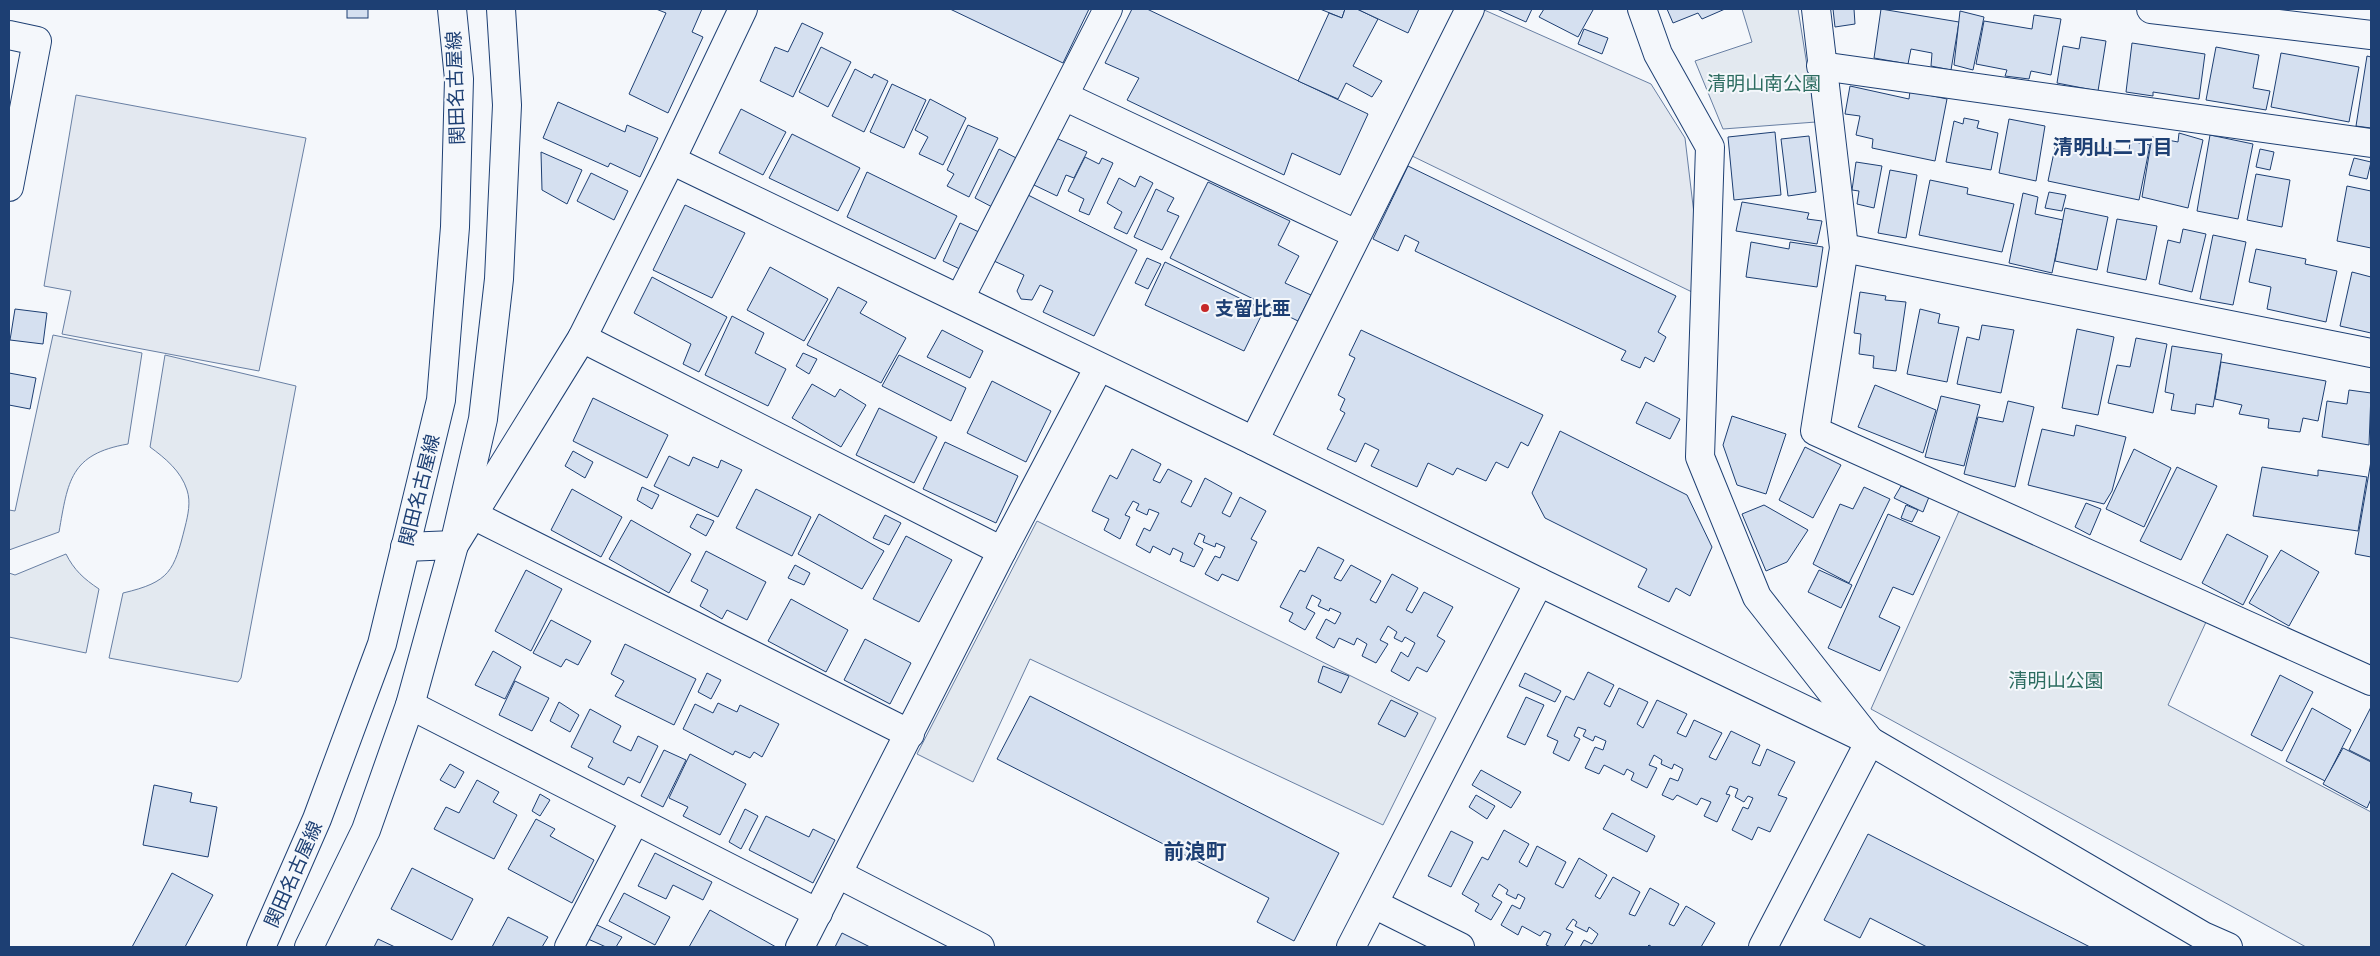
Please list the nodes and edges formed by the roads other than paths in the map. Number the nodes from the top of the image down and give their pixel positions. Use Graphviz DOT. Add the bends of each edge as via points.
graph roads {
  1 [pos="452,9"];
  2 [pos="501,9"];
  3 [pos="743,9"];
  4 [pos="1108,9"];
  5 [pos="1470,9"];
  6 [pos="1642,9"];
  7 [pos="1816,9"];
  8 [pos="2151,9"];
  9 [pos="2225,12"];
  10 [pos="9,35"];
  11 [pos="2371,35"];
  12 [pos="1821,66"];
  13 [pos="1064,96"];
  14 [pos="2371,142"];
  15 [pos="671,160"];
  16 [pos="9,187"];
  17 [pos="1356,234"];
  18 [pos="1844,248"];
  19 [pos="960,298"];
  20 [pos="582,338"];
  21 [pos="2371,354"];
  22 [pos="1099,367"];
  23 [pos="1254,441"];
  24 [pos="473,515"];
  25 [pos="454,545"];
  26 [pos="405,547"];
  27 [pos="1002,551"];
  28 [pos="1539,582"];
  29 [pos="2371,681"];
  30 [pos="410,704"];
  31 [pos="910,734"];
  32 [pos="1870,741"];
  33 [pos="635,820"];
  34 [pos="838,874"];
  35 [pos="1374,904"];
  36 [pos="818,912"];
  37 [pos="2200,941"];
  38 [pos="261,947"];
  39 [pos="309,947"];
  40 [pos="569,947"];
  41 [pos="800,947"];
  42 [pos="980,947"];
  43 [pos="1351,947"];
  44 [pos="1460,947"];
  45 [pos="1763,947"];
  46 [pos="2228,947"];
  1 -- 26 [label="street, 関田名古屋線" via="459,79 455,227 441,400"];
  2 -- 25 [label="street" via="507,105 499,279 483,418"];
  3 -- 15 [label="street"];
  4 -- 13 [label="street"];
  5 -- 17 [label="street"];
  6 -- 32 [label="street" via="1658,54 1710,147 1700,457 1757,597"];
  7 -- 12 [label="street"];
  8 -- 9 [label="street"];
  9 -- 11 [label="street"];
  10 -- 16 [label="street" via="37,41"];
  12 -- 14 [label="street"];
  12 -- 18 [label="street"];
  13 -- 17 [label="street"];
  13 -- 19 [label="street"];
  15 -- 19 [label="street"];
  15 -- 20 [label="street"];
  17 -- 23 [label="street"];
  18 -- 21 [label="street"];
  18 -- 29 [label="street" via="1815,431"];
  19 -- 22 [label="street"];
  20 -- 24 [label="street"];
  20 -- 27 [label="street"];
  22 -- 23 [label="street"];
  22 -- 27 [label="street"];
  23 -- 28 [label="street"];
  24 -- 25 [label="street"];
  24 -- 31 [label="street"];
  25 -- 26 [label="street"];
  25 -- 30 [label="street"];
  26 -- 38 [label="street, 関田名古屋線" via="382,644 317,819"];
  27 -- 31 [label="street"];
  28 -- 32 [label="street"];
  28 -- 35 [label="street"];
  30 -- 33 [label="street"];
  30 -- 39 [label="street" via="366,830"];
  31 -- 34 [label="street"];
  32 -- 37 [label="street"];
  32 -- 45 [label="street"];
  33 -- 36 [label="street"];
  33 -- 40 [label="street"];
  34 -- 36 [label="street"];
  34 -- 42 [label="street"];
  35 -- 43 [label="street"];
  35 -- 44 [label="street"];
  36 -- 41 [label="street"];
  37 -- 46 [label="street"];
}
